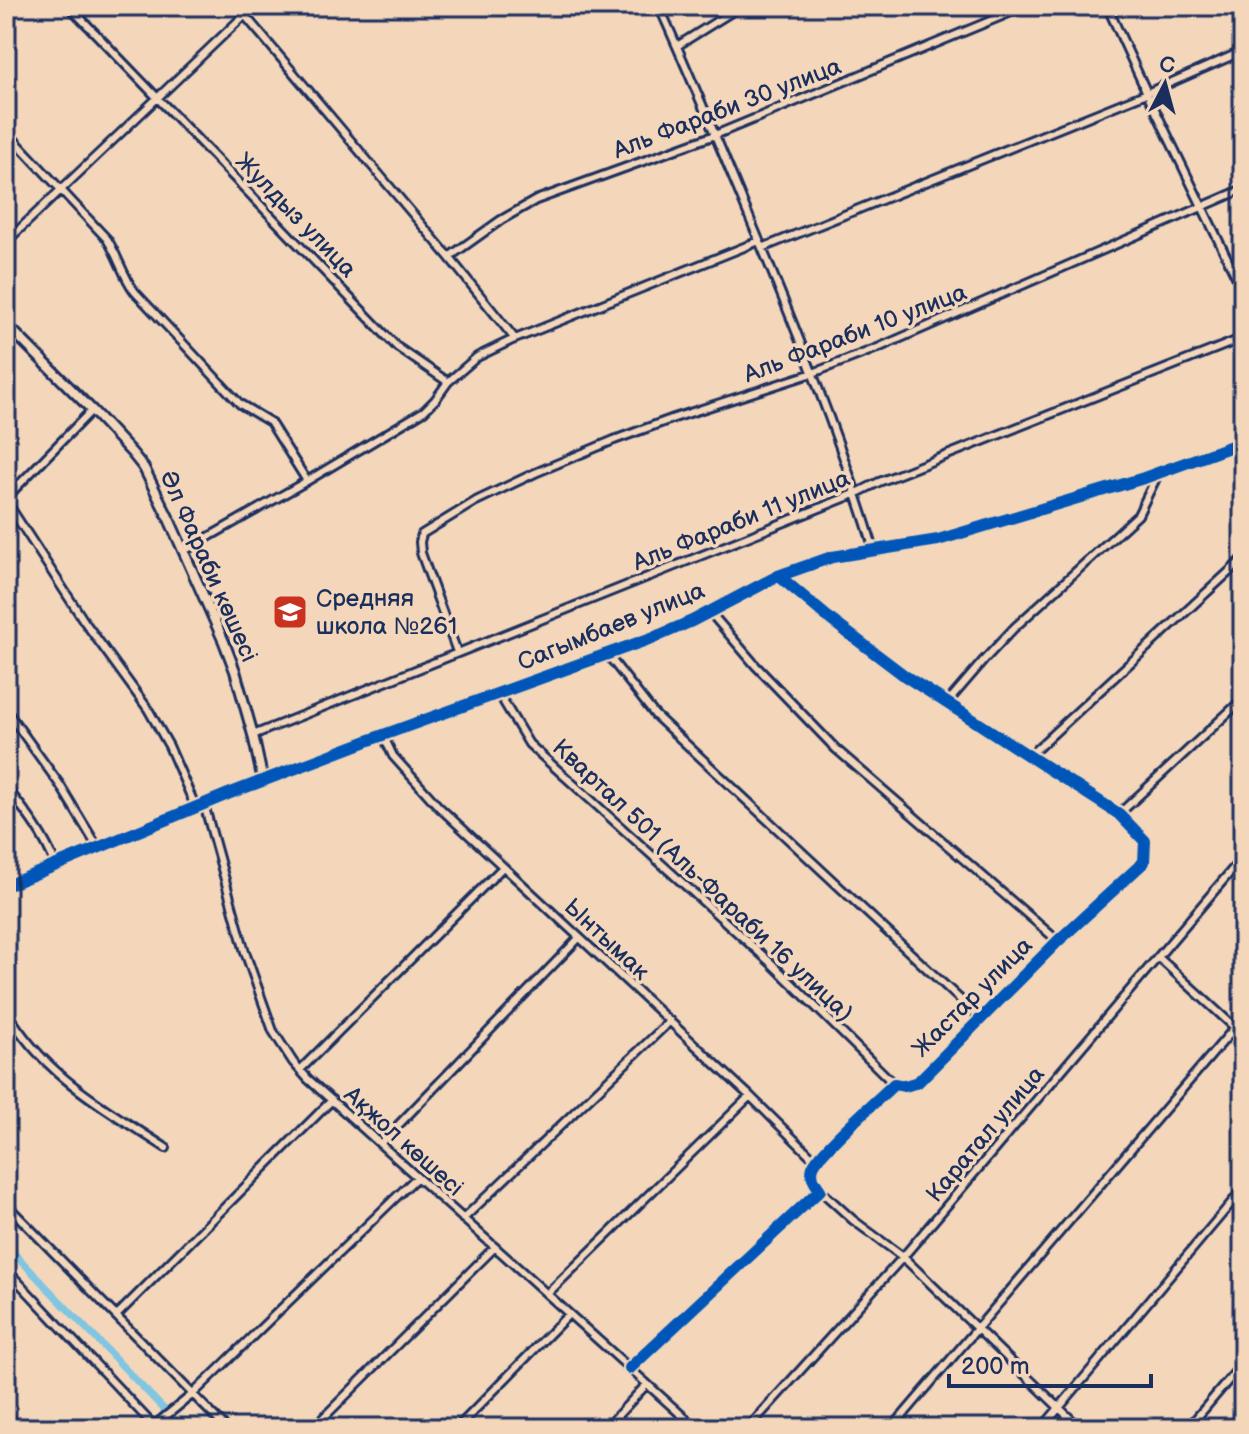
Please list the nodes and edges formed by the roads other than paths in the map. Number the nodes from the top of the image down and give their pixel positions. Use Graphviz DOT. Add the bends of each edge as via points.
graph roads {
  1 [pos="69,6"];
  2 [pos="237,6"];
  3 [pos="254,6"];
  4 [pos="659,6"];
  5 [pos="741,6"];
  6 [pos="1026,6"];
  7 [pos="1107,6"];
  8 [pos="246,15"];
  9 [pos="677,46"];
  10 [pos="1243,51"];
  11 [pos="1147,93"];
  12 [pos="158,98"];
  13 [pos="6,131"];
  14 [pos="715,135"];
  15 [pos="1243,189"];
  16 [pos="62,190"];
  17 [pos="1202,207"];
  18 [pos="6,242"];
  19 [pos="761,244"];
  20 [pos="449,257"];
  21 [pos="1243,291"];
  22 [pos="6,324"];
  23 [pos="1243,338"];
  24 [pos="515,339"];
  25 [pos="813,373"];
  26 [pos="448,382"];
  27 [pos="92,410"];
  28 [pos="1243,442"];
  29 [pos="1159,472"];
  30 [pos="307,481"];
  31 [pos="857,493"];
  32 [pos="6,500"];
  33 [pos="874,550"];
  34 [pos="184,551"];
  35 [pos="1243,559"];
  36 [pos="779,576"];
  37 [pos="710,612"];
  38 [pos="457,652"];
  39 [pos="607,654"];
  40 [pos="499,694"];
  41 [pos="1243,699"];
  42 [pos="947,703"];
  43 [pos="6,710"];
  44 [pos="253,735"];
  45 [pos="383,735"];
  46 [pos="1029,756"];
  47 [pos="263,781"];
  48 [pos="6,787"];
  49 [pos="200,806"];
  50 [pos="1119,814"];
  51 [pos="98,848"];
  52 [pos="1243,857"];
  53 [pos="56,866"];
  54 [pos="503,867"];
  55 [pos="6,886"];
  56 [pos="579,938"];
  57 [pos="1058,941"];
  58 [pos="1158,957"];
  59 [pos="6,1010"];
  60 [pos="1243,1018"];
  61 [pos="981,1019"];
  62 [pos="670,1021"];
  63 [pos="1235,1027"];
  64 [pos="1243,1035"];
  65 [pos="300,1070"];
  66 [pos="894,1084"];
  67 [pos="750,1096"];
  68 [pos="332,1100"];
  69 [pos="380,1144"];
  70 [pos="166,1148"];
  71 [pos="816,1161"];
  72 [pos="417,1177"];
  73 [pos="1243,1189"];
  74 [pos="820,1190"];
  75 [pos="6,1204"];
  76 [pos="463,1219"];
  77 [pos="495,1247"];
  78 [pos="903,1257"];
  79 [pos="6,1269"];
  80 [pos="547,1294"];
  81 [pos="569,1314"];
  82 [pos="116,1316"];
  83 [pos="978,1329"];
  84 [pos="1243,1363"];
  85 [pos="630,1368"];
  86 [pos="647,1384"];
  87 [pos="193,1394"];
  88 [pos="1060,1408"];
  89 [pos="6,1415"];
  90 [pos="153,1427"];
  91 [pos="19,1428"];
  92 [pos="226,1428"];
  93 [pos="313,1428"];
  94 [pos="457,1428"];
  95 [pos="606,1428"];
  96 [pos="696,1428"];
  97 [pos="748,1428"];
  98 [pos="892,1428"];
  99 [pos="1042,1428"];
  100 [pos="1080,1428"];
  101 [pos="1188,1428"];
  1 -- 12 [label="street, Жулдыз улица"];
  2 -- 8 [label="street"];
  3 -- 8 [label="street"];
  4 -- 9 [label="street"];
  5 -- 9 [label="street"];
  6 -- 14 [label="street, Аль Фараби 30 улица"];
  7 -- 11 [label="street"];
  8 -- 12 [label="street"];
  8 -- 20 [label="street"];
  9 -- 14 [label="street"];
  10 -- 11 [label="street"];
  11 -- 17 [label="street"];
  11 -- 19 [label="street"];
  12 -- 16 [label="street"];
  12 -- 26 [label="street, Жулдыз улица" via="397,347"];
  13 -- 16 [label="street"];
  14 -- 19 [label="street"];
  14 -- 20 [label="street, Аль Фараби 30 улица" via="536,200"];
  15 -- 17 [label="street, Аль Фараби 10 улица"];
  16 -- 18 [label="street"];
  16 -- 30 [label="street" via="107,239 135,292 240,404 270,422"];
  17 -- 21 [label="street"];
  17 -- 25 [label="street, Аль Фараби 10 улица"];
  19 -- 24 [label="street"];
  19 -- 25 [label="street"];
  20 -- 24 [label="street"];
  22 -- 27 [label="street, Әл Фараби көшесі"];
  23 -- 31 [label="street, Аль Фараби 11 улица"];
  24 -- 26 [label="street" via="477,357"];
  25 -- 31 [label="street"];
  25 -- 38 [label="street, Аль Фараби 10 улица" via="614,440 476,501 422,534 421,553"];
  26 -- 30 [label="street" via="424,411"];
  27 -- 32 [label="street"];
  27 -- 34 [label="street, Әл Фараби көшесі" via="144,468"];
  28 -- 29 [label="street, Сагымбаев улица"];
  29 -- 33 [label="street, Сагымбаев улица" via="938,540"];
  29 -- 42 [label="street" via="1138,515 1014,628"];
  30 -- 34 [label="street"];
  31 -- 33 [label="street"];
  31 -- 38 [label="street, Аль Фараби 11 улица"];
  32 -- 49 [label="street, Ақжол көшесі" via="148,709"];
  33 -- 36 [label="street, Сагымбаев улица" via="832,557"];
  34 -- 44 [label="street, Әл Фараби көшесі" via="235,671"];
  35 -- 46 [label="street"];
  36 -- 37 [label="street, Сагымбаев улица"];
  36 -- 42 [label="street"];
  37 -- 39 [label="street, Сагымбаев улица"];
  37 -- 57 [label="street" via="836,749"];
  38 -- 44 [label="street, Аль Фараби 11 улица"];
  39 -- 40 [label="street, Сагымбаев улица"];
  39 -- 61 [label="street" via="655,715"];
  40 -- 45 [label="street, Сагымбаев улица"];
  40 -- 66 [label="street, Квартал 501 (Аль-Фараби 16 улица)" via="529,744 771,963"];
  41 -- 50 [label="street"];
  42 -- 46 [label="street"];
  43 -- 51 [label="street"];
  44 -- 47 [label="street, Әл Фараби көшесі"];
  45 -- 47 [label="street, Сагымбаев улица"];
  45 -- 54 [label="street, Ынтымак" via="406,773"];
  46 -- 50 [label="street"];
  47 -- 49 [label="street, Сагымбаев улица"];
  48 -- 53 [label="street" via="37,828"];
  49 -- 51 [label="street, Сагымбаев улица"];
  49 -- 65 [label="street, Ақжол көшесі" via="273,1031"];
  50 -- 57 [label="street, Жастар улица" via="1145,841 1144,862"];
  51 -- 53 [label="street, Сагымбаев улица"];
  52 -- 58 [label="street, Каратал улица"];
  53 -- 55 [label="street, Сагымбаев улица"];
  54 -- 56 [label="street, Ынтымак"];
  54 -- 65 [label="street"];
  56 -- 62 [label="street, Ынтымак"];
  56 -- 69 [label="street"];
  57 -- 61 [label="street, Жастар улица"];
  58 -- 63 [label="street"];
  58 -- 78 [label="street, Каратал улица"];
  59 -- 70 [label="street" via="32,1049 71,1086"];
  60 -- 63 [label="street"];
  61 -- 66 [label="street, Жастар улица" via="918,1082"];
  62 -- 67 [label="street, Ынтымак"];
  62 -- 76 [label="street"];
  63 -- 64 [label="street"];
  63 -- 83 [label="street"];
  65 -- 68 [label="street, Ақжол көшесі"];
  66 -- 71 [label="street, Жастар улица"];
  67 -- 71 [label="street, Ынтымак"];
  67 -- 80 [label="street"];
  68 -- 69 [label="street, Ақжол көшесі"];
  68 -- 82 [label="street"];
  69 -- 72 [label="street, Ақжол көшесі"];
  71 -- 74 [label="street" via="812,1175"];
  72 -- 76 [label="street, Ақжол көшесі"];
  72 -- 87 [label="street"];
  73 -- 88 [label="street"];
  74 -- 78 [label="street"];
  74 -- 85 [label="street"];
  75 -- 82 [label="street"];
  76 -- 77 [label="street, Ақжол көшесі"];
  77 -- 80 [label="street, Ақжол көшесі"];
  77 -- 93 [label="street"];
  78 -- 83 [label="street"];
  78 -- 97 [label="street, Каратал улица"];
  79 -- 90 [label="street"];
  80 -- 81 [label="street, Ақжол көшесі"];
  81 -- 85 [label="street, Ақжол көшесі"];
  81 -- 94 [label="street"];
  82 -- 87 [label="street"];
  83 -- 88 [label="street"];
  83 -- 98 [label="street"];
  84 -- 101 [label="street"];
  85 -- 86 [label="street, Ақжол көшесі"];
  86 -- 95 [label="street"];
  86 -- 96 [label="street, Ақжол көшесі"];
  87 -- 90 [label="street"];
  87 -- 92 [label="street"];
  88 -- 99 [label="street"];
  88 -- 100 [label="street"];
  89 -- 91 [label="street"];
}
